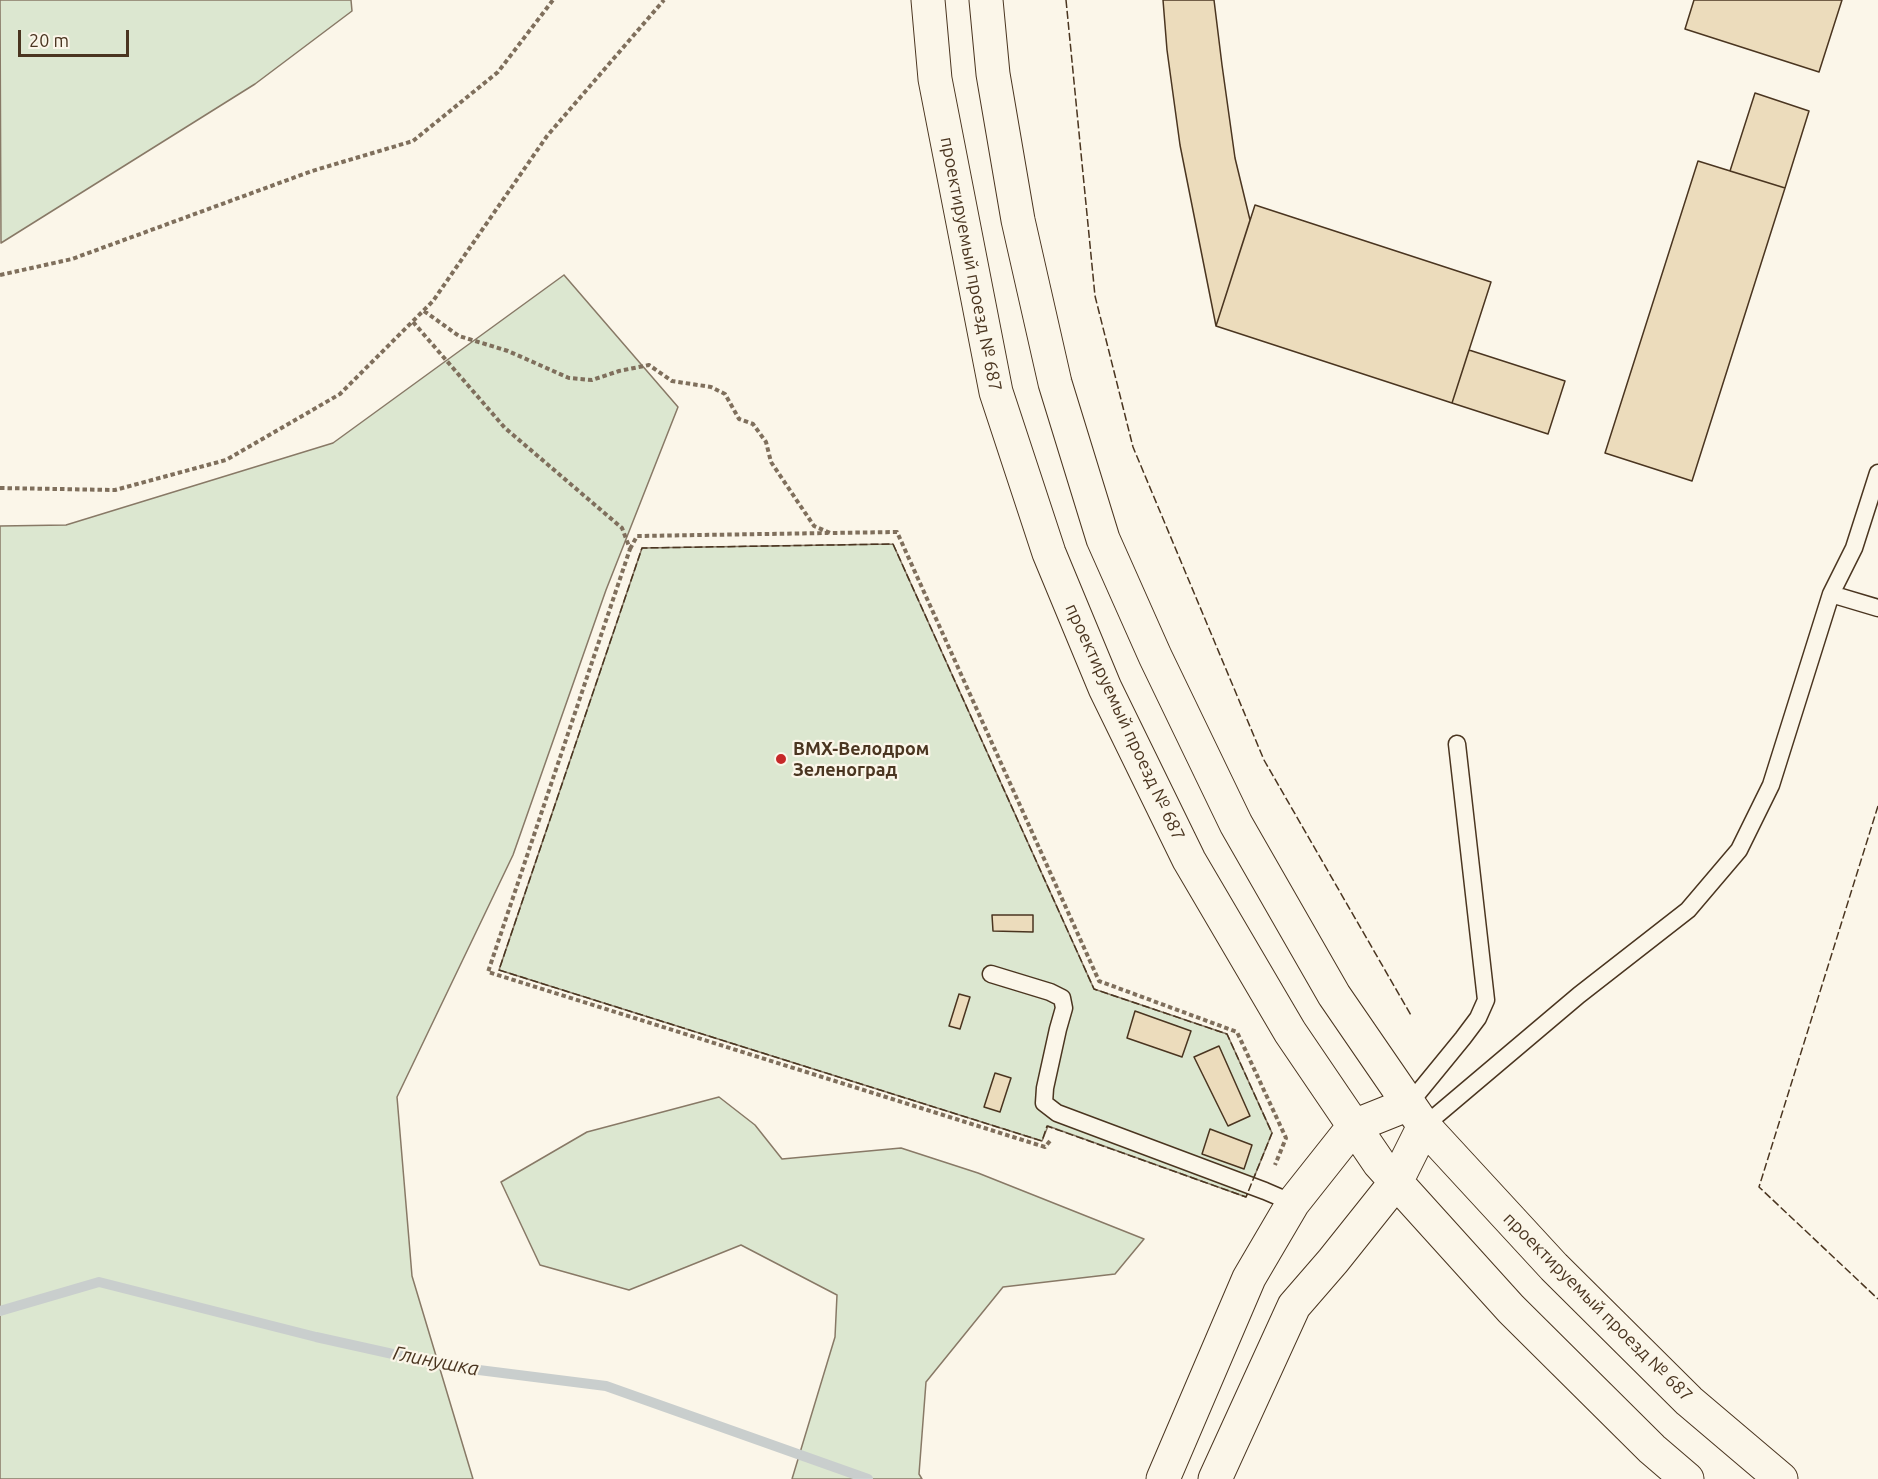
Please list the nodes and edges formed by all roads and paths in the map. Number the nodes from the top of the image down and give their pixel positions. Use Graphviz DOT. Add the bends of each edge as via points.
graph roads {
  1 [pos="553,0"];
  2 [pos="664,0"];
  3 [pos="928,0"];
  4 [pos="986,0"];
  5 [pos="0,275"];
  6 [pos="424,310"];
  7 [pos="413,322"];
  8 [pos="1878,473"];
  9 [pos="0,488"];
  10 [pos="830,533"];
  11 [pos="630,549"];
  12 [pos="1831,594"];
  13 [pos="1878,609"];
  14 [pos="1457,744"];
  15 [pos="991,974"];
  16 [pos="1416,1115"];
  17 [pos="1354,1126"];
  18 [pos="1054,1137"];
  19 [pos="1396,1182"];
  20 [pos="1279,1197"];
  21 [pos="1163,1479"];
  22 [pos="1215,1479"];
  23 [pos="1687,1479"];
  24 [pos="1781,1479"];
  1 -- 5 [label="path" via="498,72 413,141 312,171 72,259"];
  2 -- 6 [label="path" via="547,136"];
  3 -- 17 [label="street, проектируемый проезд № 687" via="935,79 996,392 1049,553 1105,688 1189,860 1290,1032"];
  4 -- 16 [label="street, проектируемый проезд № 687" via="993,74 1018,220 1055,383 1103,539 1236,824 1334,994"];
  6 -- 7 [label="path"];
  6 -- 10 [label="path" via="459,336 508,351 569,378 592,380 649,366 672,381 711,387 725,394 739,419 753,424 766,442 771,462 814,526"];
  7 -- 9 [label="path" via="340,394 226,460 115,490"];
  7 -- 11 [label="path" via="505,428 622,528"];
  8 -- 12 [label="lane" via="1854,548"];
  10 -- 11 [label="path" via="637,536"];
  10 -- 20 [label="path" via="897,532 1099,981 1237,1032 1286,1138"];
  11 -- 18 [label="path" via="488,972 1045,1148"];
  12 -- 13 [label="lane"];
  12 -- 16 [label="lane" via="1771,785 1739,850 1688,910"];
  14 -- 16 [label="lane" via="1486,1000"];
  15 -- 20 [label="lane" via="1062,998 1064,1008 1044,1103 1057,1113"];
  16 -- 17 [label="street"];
  16 -- 19 [label="street"];
  16 -- 24 [label="street, проектируемый проезд № 687" via="1554,1267 1689,1401"];
  17 -- 19 [label="street, проектируемый проезд № 687"];
  17 -- 20 [label="street"];
  19 -- 22 [label="street" via="1294,1306"];
  19 -- 23 [label="street, проектируемый проезд № 687" via="1511,1309"];
  20 -- 21 [label="street" via="1249,1278"];
}
